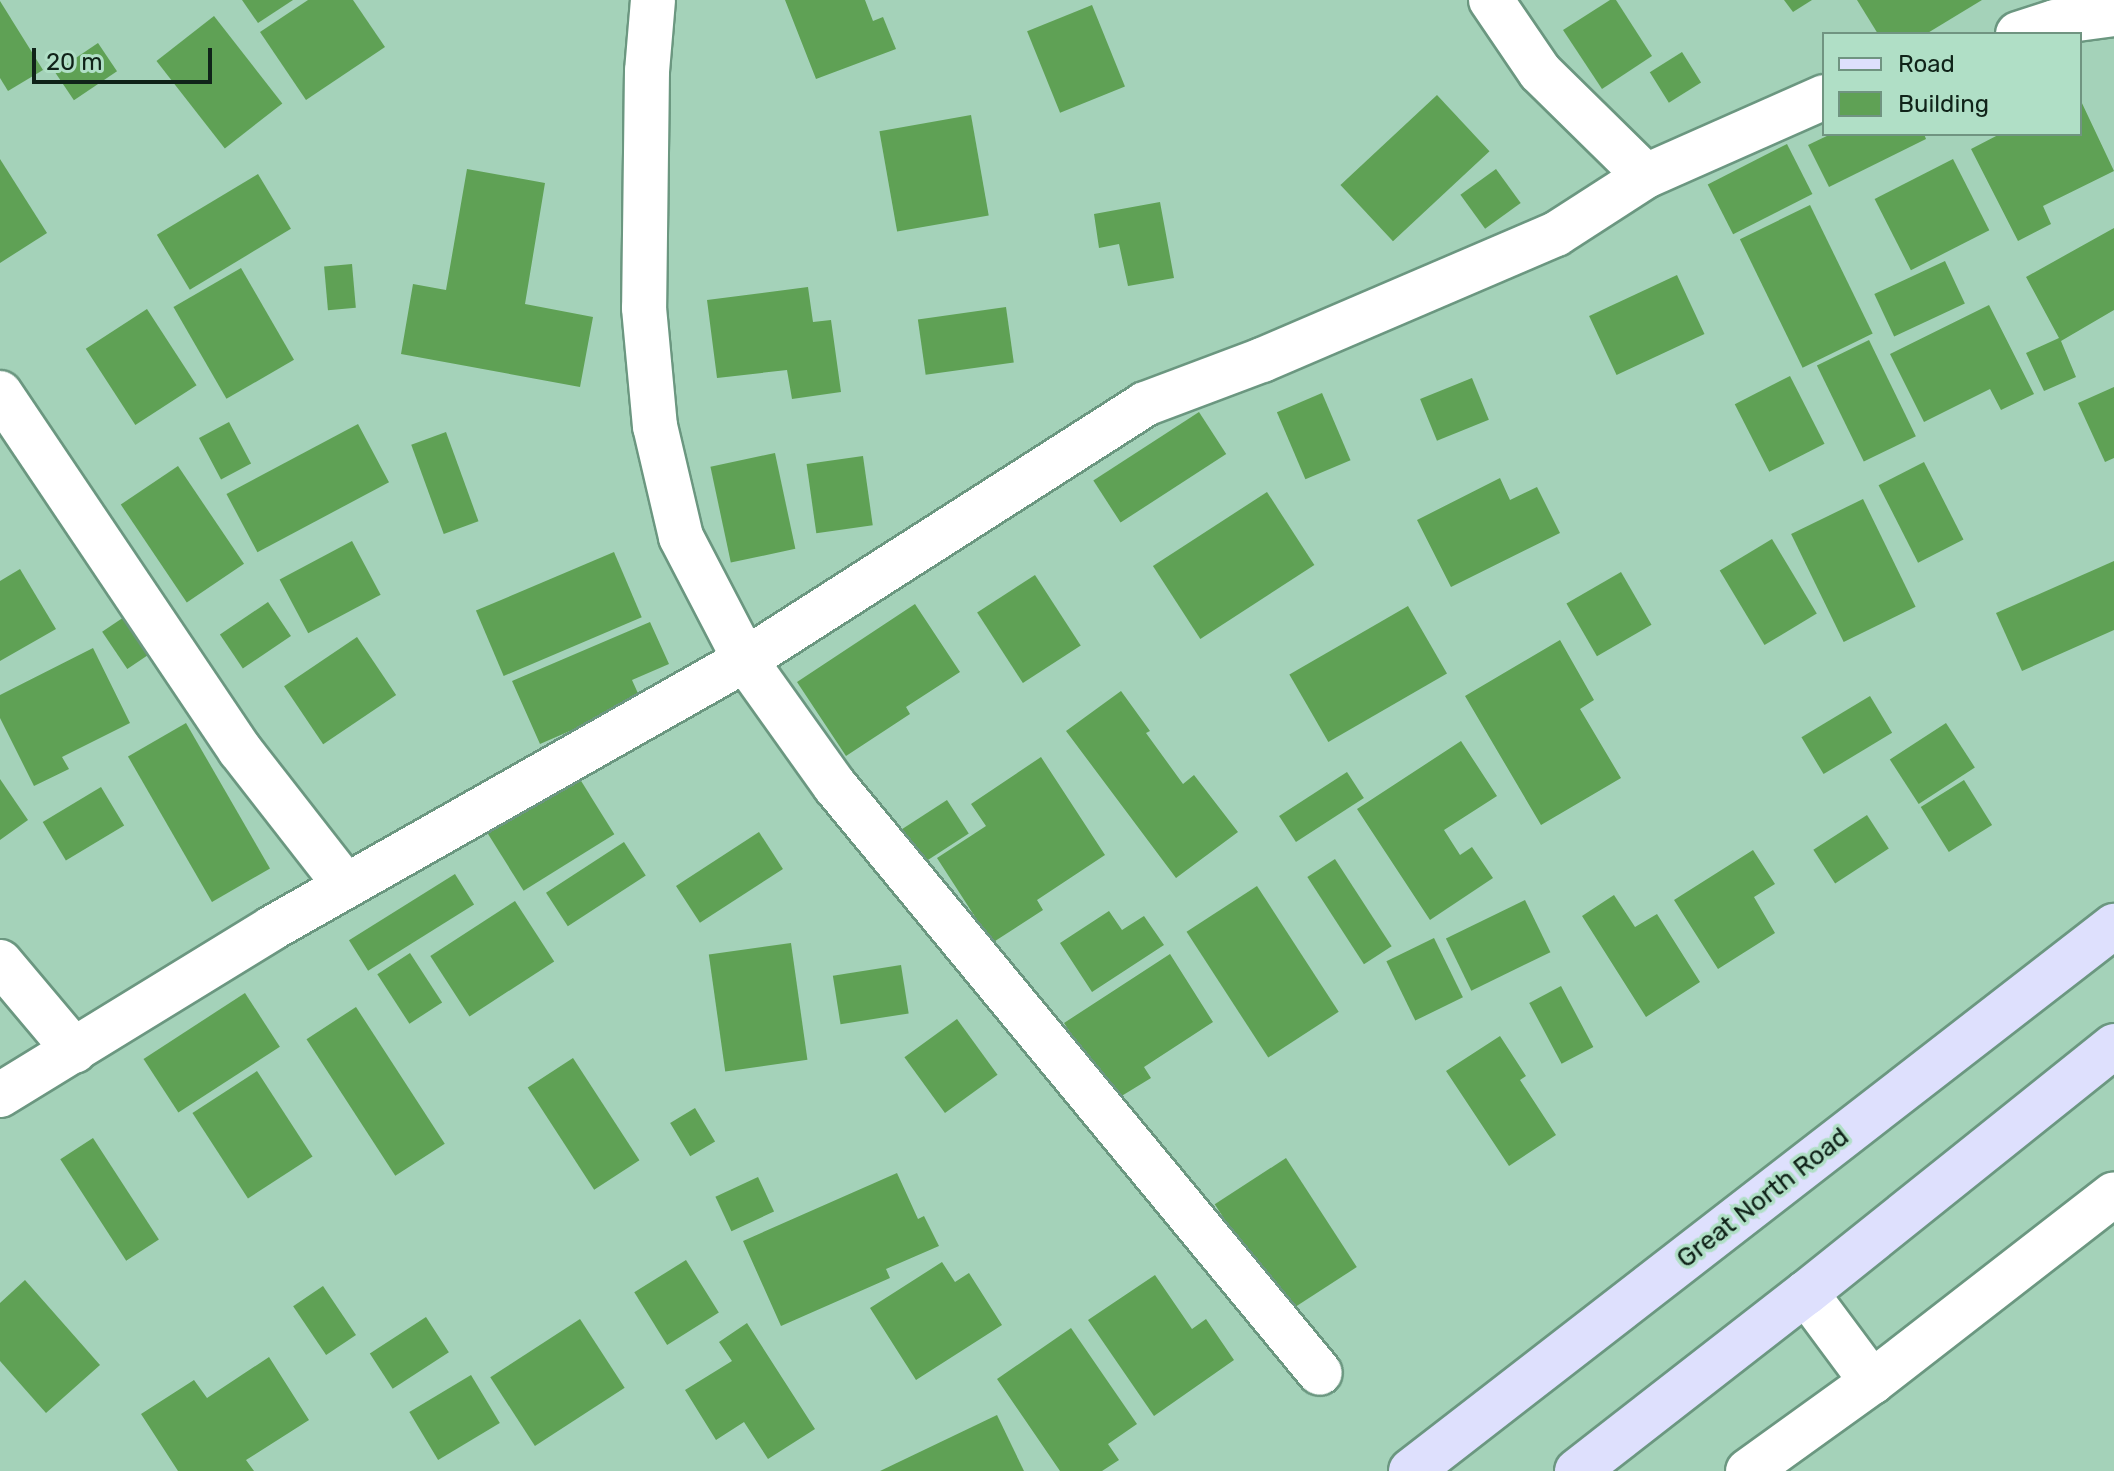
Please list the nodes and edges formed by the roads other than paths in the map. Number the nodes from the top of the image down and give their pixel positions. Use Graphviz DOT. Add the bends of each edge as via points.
graph roads {
  1 [pos="653,0"];
  2 [pos="1491,0"];
  3 [pos="2114,14"];
  4 [pos="2024,32"];
  5 [pos="1822,98"];
  6 [pos="1646,176"];
  7 [pos="0,393"];
  8 [pos="745,660"];
  9 [pos="346,886"];
  10 [pos="2114,926"];
  11 [pos="0,962"];
  12 [pos="2114,1046"];
  13 [pos="75,1051"];
  14 [pos="0,1095"];
  15 [pos="2114,1194"];
  16 [pos="1806,1293"];
  17 [pos="1320,1373"];
  18 [pos="1872,1382"];
  19 [pos="1411,1471"];
  20 [pos="1577,1471"];
  21 [pos="1748,1471"];
  1 -- 8 [label="street" via="644,308 655,426 681,537"];
  2 -- 6 [label="street" via="1540,72"];
  3 -- 4 [label="street"];
  5 -- 6 [label="street"];
  6 -- 8 [label="street" via="1542,240 1262,360 1145,404"];
  7 -- 9 [label="street" via="240,750"];
  8 -- 9 [label="street"];
  8 -- 17 [label="street" via="835,786"];
  9 -- 13 [label="street"];
  10 -- 19 [label="main road, Great North Road"];
  11 -- 13 [label="street"];
  12 -- 16 [label="main road"];
  13 -- 14 [label="street"];
  15 -- 18 [label="street"];
  16 -- 18 [label="street"];
  16 -- 20 [label="main road"];
  18 -- 21 [label="street"];
}
